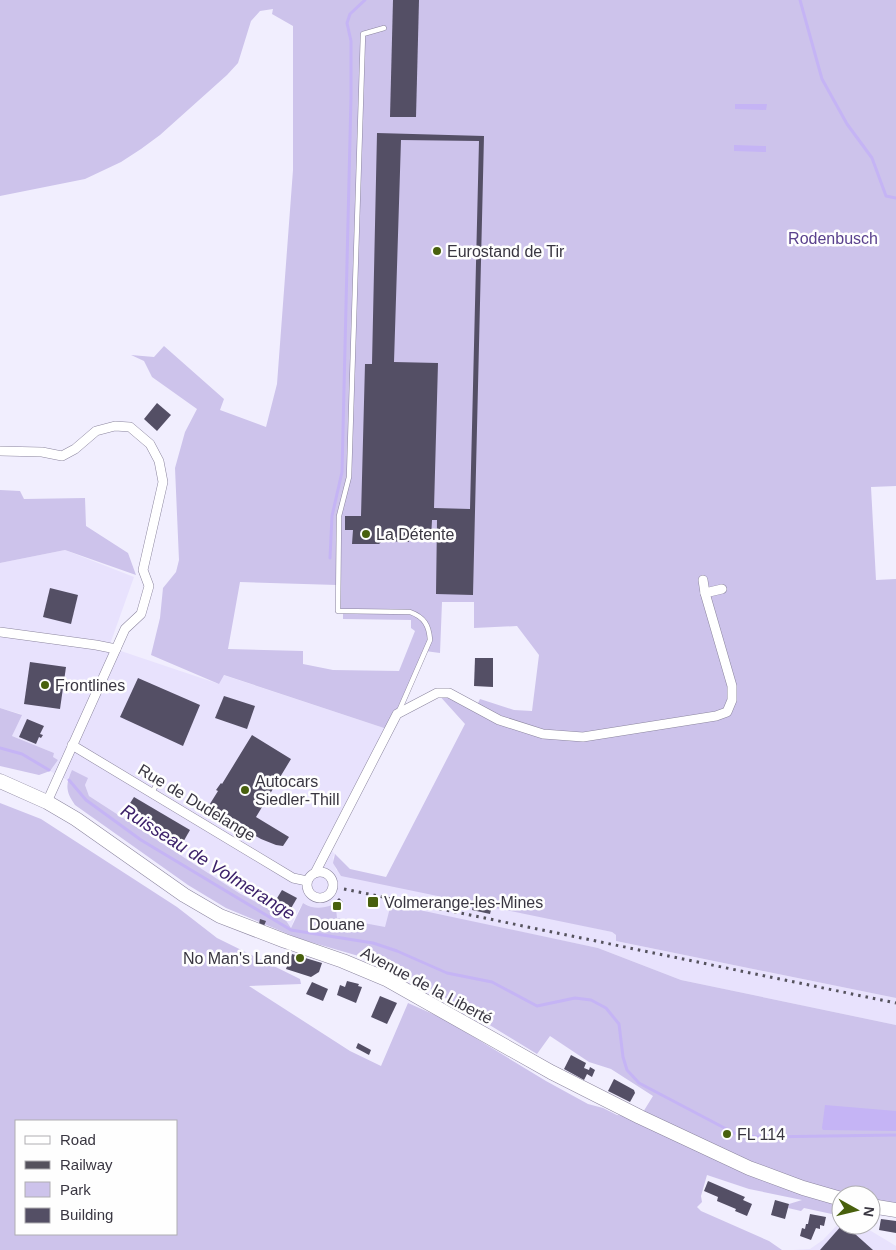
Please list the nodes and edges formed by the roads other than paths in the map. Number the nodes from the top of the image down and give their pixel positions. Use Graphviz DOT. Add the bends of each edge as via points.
graph roads {
  1 [pos="384,28"];
  2 [pos="0,451"];
  3 [pos="703,580"];
  4 [pos="722,589"];
  5 [pos="705,593"];
  6 [pos="0,632"];
  7 [pos="116,649"];
  8 [pos="398,714"];
  9 [pos="72,746"];
  10 [pos="0,781"];
  11 [pos="47,802"];
  12 [pos="315,873"];
  13 [pos="307,880"];
  14 [pos="831,1196"];
  15 [pos="881,1208"];
  16 [pos="896,1210"];
  1 -- 8 [label="lane" via="363,34 349,476 339,516 338,611 410,612 425,621 430,630 430,640"];
  2 -- 7 [label="street" via="62,456 96,431 115,426 130,427 150,444 159,461 163,482 143,570 149,586 141,614 125,629"];
  3 -- 5 [label="street"];
  4 -- 5 [label="street"];
  5 -- 8 [label="street" via="732,686 732,700 727,712 582,737 543,734 499,720 448,693 437,693"];
  6 -- 7 [label="street"];
  7 -- 9 [label="street"];
  8 -- 12 [label="street"];
  9 -- 11 [label="street"];
  9 -- 13 [label="street, Rue de Dudelange" via="154,789 293,878"];
  10 -- 11 [label="main road, Avenue de la Liberté"];
  11 -- 14 [label="main road, Avenue de la Liberté" via="220,916 386,979 551,1072 640,1117 734,1161"];
  12 -- 13 [label="street"];
  12 -- 13 [label="street" via="326,873 332,879 333,888 328,895 312,896 307,889"];
  15 -- 16 [label="main road"];
}
